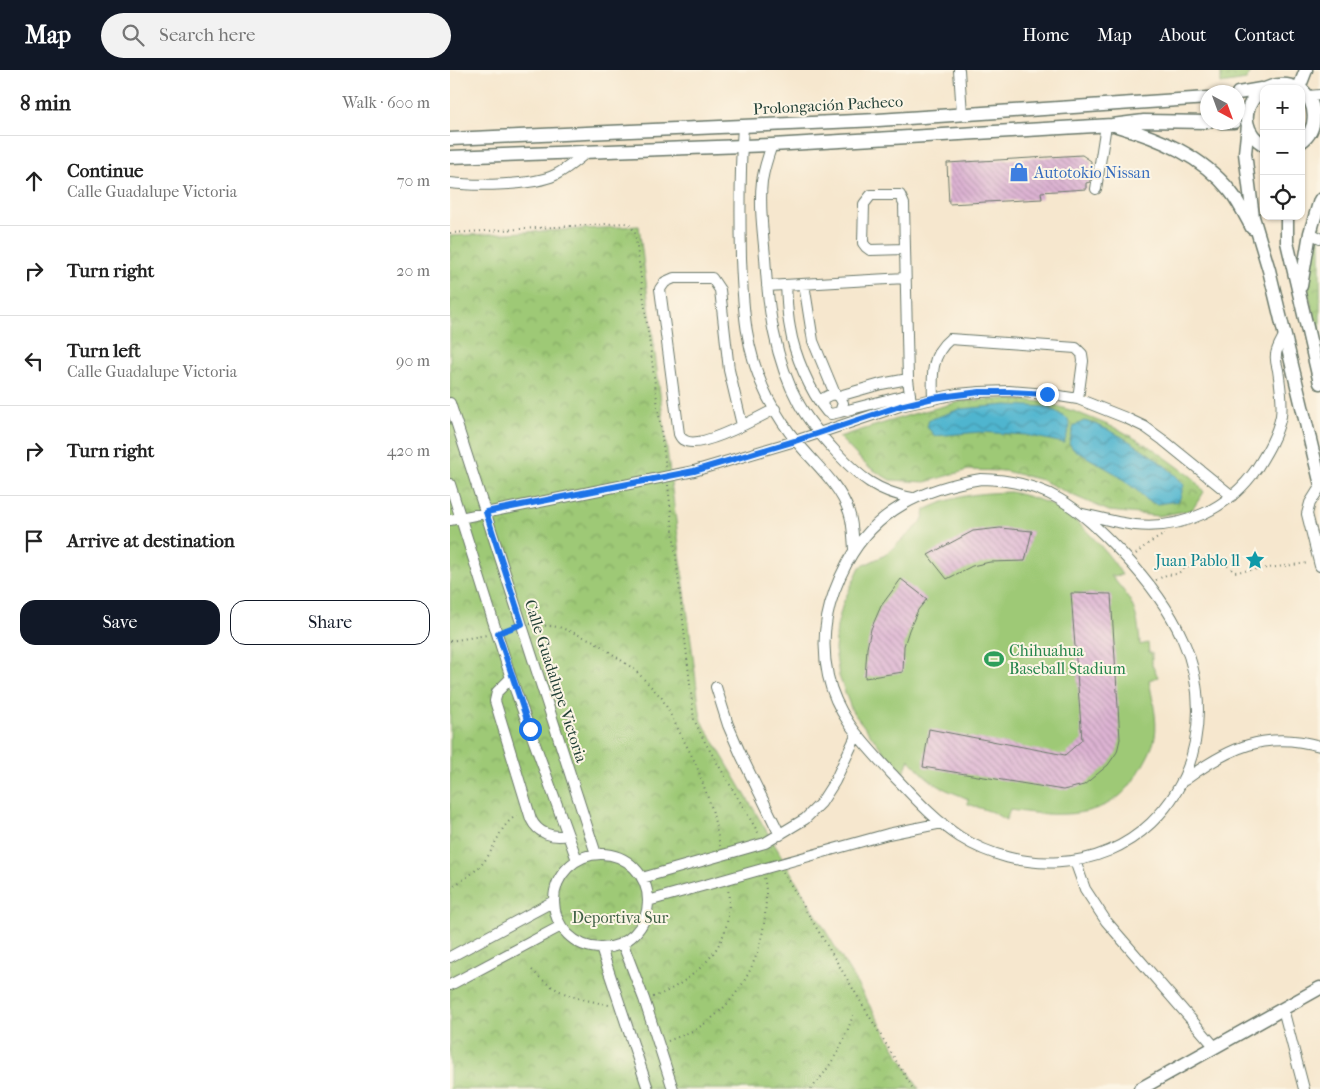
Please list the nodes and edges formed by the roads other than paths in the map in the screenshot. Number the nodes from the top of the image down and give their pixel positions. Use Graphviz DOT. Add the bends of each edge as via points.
graph roads {
  1 [pos="959,70"];
  2 [pos="1278,70"];
  3 [pos="1306,70"];
  4 [pos="1273,83"];
  5 [pos="1269,85"];
  6 [pos="1260,89"];
  7 [pos="1245,92"];
  8 [pos="1309,94"];
  9 [pos="1200,99"];
  10 [pos="962,114"];
  11 [pos="1245,116"];
  12 [pos="1200,122"];
  13 [pos="1109,125"];
  14 [pos="743,126"];
  15 [pos="1245,126"];
  16 [pos="1243,130"];
  17 [pos="450,139"];
  18 [pos="1307,139"];
  19 [pos="1260,141"];
  20 [pos="772,144"];
  21 [pos="742,145"];
  22 [pos="587,152"];
  23 [pos="450,157"];
  24 [pos="450,183"];
  25 [pos="1096,189"];
  26 [pos="1320,200"];
  27 [pos="1287,220"];
  28 [pos="1315,235"];
  29 [pos="1260,241"];
  30 [pos="904,249"];
  31 [pos="905,278"];
  32 [pos="804,284"];
  33 [pos="786,285"];
  34 [pos="767,286"];
  35 [pos="1300,296"];
  36 [pos="1308,333"];
  37 [pos="1285,337"];
  38 [pos="813,342"];
  39 [pos="794,346"];
  40 [pos="908,379"];
  41 [pos="1320,383"];
  42 [pos="881,384"];
  43 [pos="837,395"];
  44 [pos="910,398"];
  45 [pos="933,398"];
  46 [pos="1078,399"];
  47 [pos="883,400"];
  48 [pos="450,403"];
  49 [pos="822,405"];
  50 [pos="775,409"];
  51 [pos="840,412"];
  52 [pos="742,425"];
  53 [pos="818,433"];
  54 [pos="795,441"];
  55 [pos="1316,446"];
  56 [pos="1320,481"];
  57 [pos="450,484"];
  58 [pos="1320,487"];
  59 [pos="1232,496"];
  60 [pos="912,498"];
  61 [pos="486,512"];
  62 [pos="1081,514"];
  63 [pos="462,518"];
  64 [pos="450,520"];
  65 [pos="854,549"];
  66 [pos="1320,564"];
  67 [pos="512,678"];
  68 [pos="716,687"];
  69 [pos="856,736"];
  70 [pos="1320,746"];
  71 [pos="1185,780"];
  72 [pos="942,824"];
  73 [pos="568,835"];
  74 [pos="780,835"];
  75 [pos="596,854"];
  76 [pos="577,860"];
  77 [pos="1075,860"];
  78 [pos="642,878"];
  79 [pos="554,901"];
  80 [pos="648,901"];
  81 [pos="561,926"];
  82 [pos="622,942"];
  83 [pos="601,948"];
  84 [pos="450,957"];
  85 [pos="450,985"];
  86 [pos="1320,988"];
  87 [pos="1283,1008"];
  88 [pos="1215,1046"];
  89 [pos="1144,1088"];
  90 [pos="648,1089"];
  91 [pos="673,1089"];
  92 [pos="1304,1089"];
  1 -- 10 [label="street"];
  2 -- 4 [label="main road"];
  3 -- 8 [label="main road"];
  4 -- 5 [label="main road"];
  4 -- 8 [label="main road" via="1282,82"];
  6 -- 7 [label="main road"];
  6 -- 11 [label="main road"];
  8 -- 18 [label="main road" via="1314,118"];
  9 -- 10 [label="main road, Prolongación Pacheco"];
  10 -- 14 [label="main road, Prolongación Pacheco"];
  12 -- 13 [label="main road" via="1144,121"];
  13 -- 20 [label="main road"];
  13 -- 25 [label="street"];
  13 -- 29 [label="main road" via="1140,132 1196,159 1230,192"];
  14 -- 17 [label="main road, Prolongación Pacheco"];
  14 -- 21 [label="street"];
  15 -- 19 [label="main road"];
  16 -- 29 [label="main road" via="1253,216"];
  20 -- 21 [label="main road"];
  20 -- 34 [label="street" via="761,192"];
  21 -- 22 [label="main road"];
  21 -- 50 [label="street" via="743,308 754,365"];
  22 -- 23 [label="main road"];
  22 -- 24 [label="street" via="555,175 538,180 474,186"];
  26 -- 28 [label="main road" via="1313,217"];
  27 -- 35 [label="main road" via="1287,242"];
  28 -- 35 [label="main road" via="1304,259"];
  29 -- 37 [label="main road"];
  30 -- 30 [label="street" via="903,199 900,195 871,195 864,204 863,243 870,250"];
  30 -- 31 [label="street"];
  31 -- 32 [label="street"];
  31 -- 40 [label="street"];
  32 -- 33 [label="street"];
  32 -- 38 [label="street"];
  33 -- 34 [label="street"];
  33 -- 39 [label="street"];
  34 -- 53 [label="street" via="775,340 784,371 799,404"];
  35 -- 36 [label="main road"];
  36 -- 37 [label="main road"];
  36 -- 41 [label="main road"];
  37 -- 55 [label="main road"];
  37 -- 59 [label="street" via="1276,354 1281,399 1274,439 1252,475"];
  38 -- 39 [label="street"];
  38 -- 43 [label="street"];
  39 -- 49 [label="street" via="810,386"];
  40 -- 42 [label="street"];
  40 -- 44 [label="street"];
  42 -- 43 [label="street"];
  42 -- 47 [label="street" via="887,394"];
  43 -- 49 [label="street" via="826,396"];
  43 -- 51 [label="street" via="843,403"];
  44 -- 45 [label="street"];
  44 -- 47 [label="street"];
  44 -- 53 [label="street"];
  45 -- 46 [label="street" via="1009,392"];
  45 -- 46 [label="street" via="935,357 950,339 1076,348 1084,361"];
  46 -- 59 [label="street" via="1145,428"];
  47 -- 51 [label="street"];
  48 -- 61 [label="street, Calle Guadalupe Victoria"];
  49 -- 51 [label="street" via="831,414"];
  50 -- 52 [label="street"];
  50 -- 54 [label="street"];
  52 -- 52 [label="street" via="718,437 693,443 679,434 660,289 665,282 674,278 712,278 716,282 720,290 730,370"];
  53 -- 54 [label="street"];
  53 -- 60 [label="street" via="842,459 877,487"];
  54 -- 61 [label="street" via="694,471"];
  54 -- 65 [label="street" via="840,494 849,512"];
  55 -- 56 [label="main road"];
  57 -- 63 [label="street"];
  58 -- 66 [label="street" via="1310,503 1308,514"];
  59 -- 62 [label="street" via="1198,517 1157,525 1136,525"];
  60 -- 62 [label="street" via="960,482 1001,479 1045,490"];
  60 -- 65 [label="street" via="887,515"];
  61 -- 63 [label="street"];
  61 -- 75 [label="street, Calle Guadalupe Victoria"];
  62 -- 71 [label="street" via="1148,583 1184,641 1198,696 1198,723"];
  63 -- 64 [label="street"];
  63 -- 67 [label="street"];
  65 -- 69 [label="street" via="832,593 826,614 824,655 828,678"];
  67 -- 73 [label="street"];
  67 -- 73 [label="street" via="497,692 495,701 529,811 538,829 556,837"];
  68 -- 74 [label="street" via="732,732"];
  69 -- 72 [label="street"];
  69 -- 74 [label="street" via="835,781 820,803 806,819"];
  70 -- 71 [label="street" via="1291,740 1253,742 1217,757"];
  71 -- 77 [label="street" via="1144,830 1105,852"];
  72 -- 77 [label="street" via="984,850 1007,858 1032,862"];
  72 -- 80 [label="street" via="888,834"];
  73 -- 76 [label="street"];
  74 -- 78 [label="street" via="765,844"];
  75 -- 76 [label="street"];
  75 -- 78 [label="street" via="623,859"];
  76 -- 79 [label="street" via="560,878"];
  77 -- 88 [label="street" via="1085,889 1106,920"];
  78 -- 80 [label="street"];
  79 -- 81 [label="street" via="555,914"];
  79 -- 84 [label="street"];
  80 -- 82 [label="street" via="645,918 635,933"];
  81 -- 83 [label="street" via="578,942"];
  81 -- 85 [label="street"];
  82 -- 83 [label="street"];
  82 -- 91 [label="street"];
  83 -- 90 [label="street"];
  86 -- 87 [label="main road"];
  87 -- 88 [label="main road"];
  87 -- 92 [label="street"];
  88 -- 89 [label="main road"];
}
